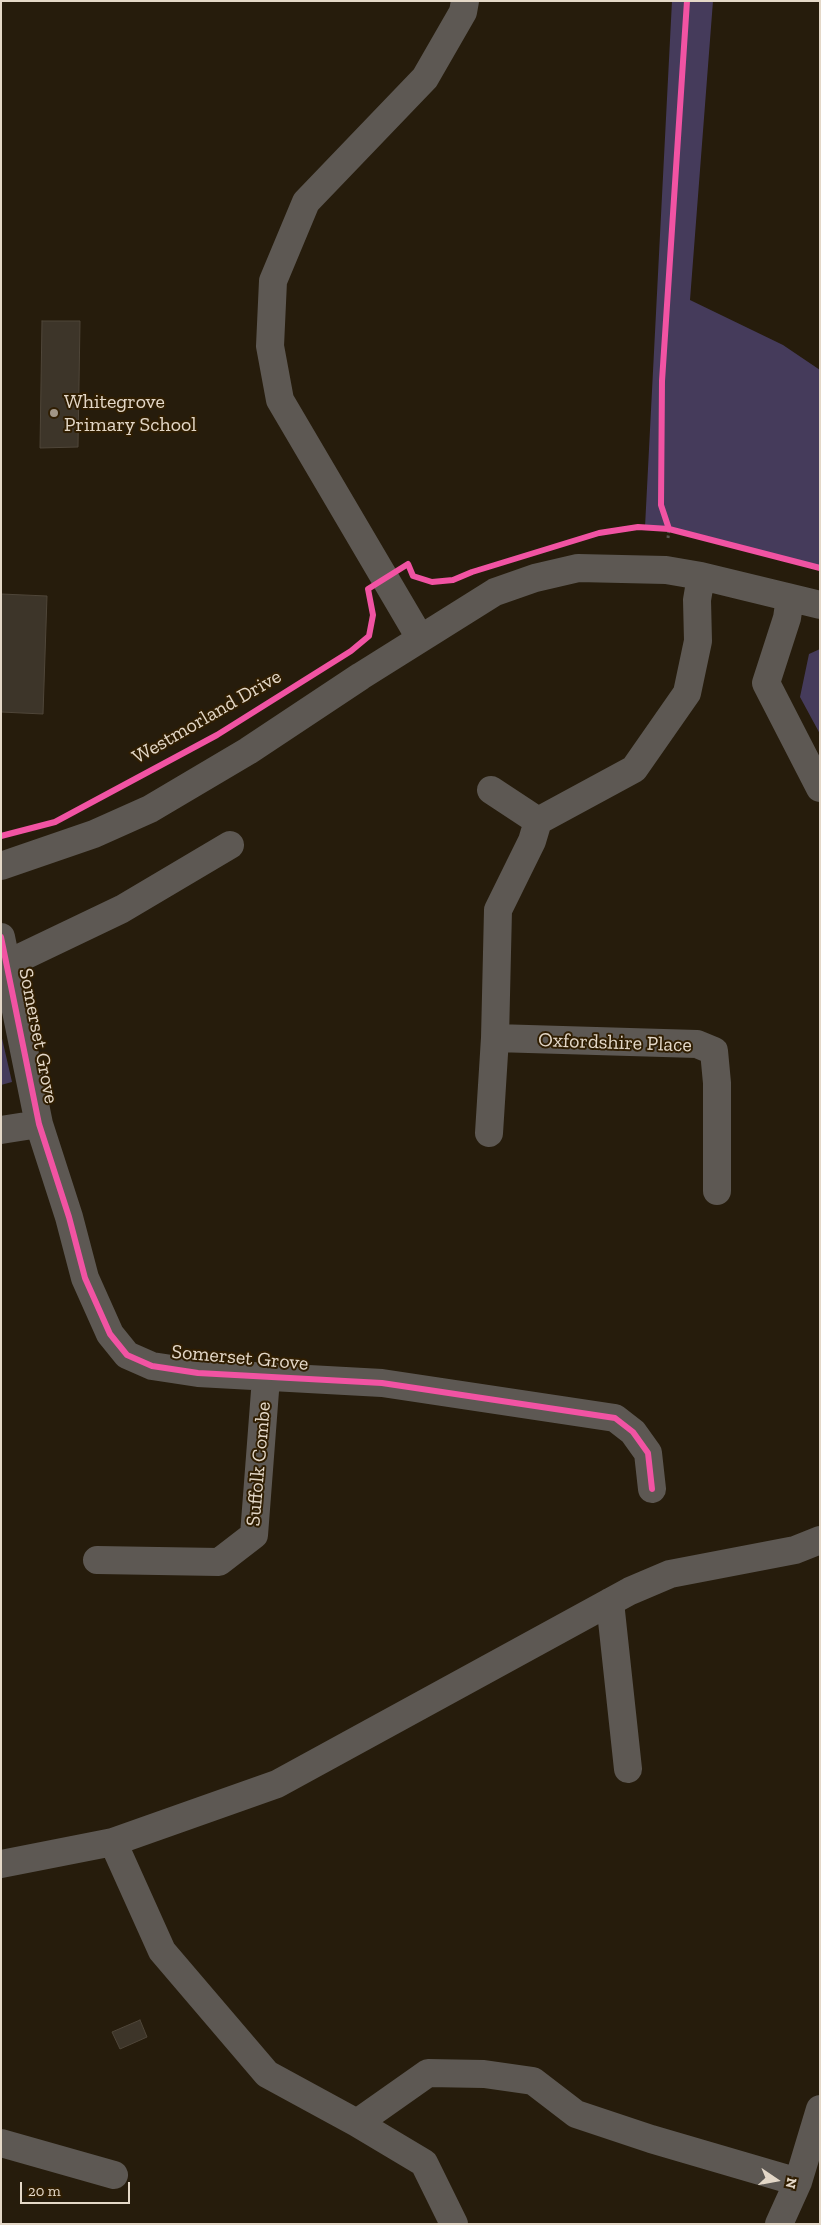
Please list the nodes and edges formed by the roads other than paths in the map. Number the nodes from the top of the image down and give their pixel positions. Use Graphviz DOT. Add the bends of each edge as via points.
graph roads {
  1 [pos="465,1"];
  2 [pos="701,576"];
  3 [pos="790,598"];
  4 [pos="820,605"];
  5 [pos="420,638"];
  6 [pos="820,788"];
  7 [pos="491,790"];
  8 [pos="538,821"];
  9 [pos="230,845"];
  10 [pos="1,866"];
  11 [pos="1,937"];
  12 [pos="7,964"];
  13 [pos="495,1038"];
  14 [pos="39,1124"];
  15 [pos="1,1130"];
  16 [pos="489,1133"];
  17 [pos="717,1191"];
  18 [pos="266,1378"];
  19 [pos="652,1489"];
  20 [pos="820,1540"];
  21 [pos="97,1560"];
  22 [pos="610,1602"];
  23 [pos="628,1769"];
  24 [pos="113,1842"];
  25 [pos="1,1864"];
  26 [pos="820,2109"];
  27 [pos="357,2123"];
  28 [pos="1,2143"];
  29 [pos="114,2175"];
  30 [pos="798,2182"];
  31 [pos="454,2224"];
  32 [pos="779,2224"];
  1 -- 5 [label="street" via="463,12 425,78 306,202 273,281 270,346 280,400"];
  2 -- 3 [label="street"];
  2 -- 5 [label="street" via="636,568 578,568 495,592"];
  2 -- 8 [label="street" via="697,600 698,641 687,693 634,769"];
  3 -- 4 [label="street"];
  3 -- 6 [label="street" via="787,618 766,683"];
  5 -- 10 [label="street" via="248,751 150,809 94,834"];
  7 -- 8 [label="street"];
  8 -- 13 [label="street" via="498,910"];
  9 -- 12 [label="street" via="122,909"];
  11 -- 12 [label="street, Somerset Grove"];
  12 -- 14 [label="street, Somerset Grove"];
  13 -- 16 [label="street"];
  13 -- 17 [label="street, Oxfordshire Place" via="697,1044 714,1051"];
  14 -- 15 [label="street"];
  14 -- 18 [label="street, Somerset Grove" via="85,1278 110,1334 127,1355 152,1366"];
  18 -- 19 [label="street, Somerset Grove" via="382,1383 615,1418 633,1432 648,1453"];
  18 -- 21 [label="street, Suffolk Combe" via="254,1535 219,1562"];
  20 -- 22 [label="street" via="795,1550 670,1574"];
  22 -- 23 [label="street"];
  22 -- 24 [label="street" via="277,1784"];
  24 -- 25 [label="street"];
  24 -- 27 [label="street" via="162,1951 267,2074"];
  26 -- 30 [label="street"];
  27 -- 30 [label="street" via="428,2073 484,2074 533,2080 576,2114"];
  27 -- 31 [label="street" via="424,2164"];
  28 -- 29 [label="street"];
  30 -- 32 [label="street"];
}
